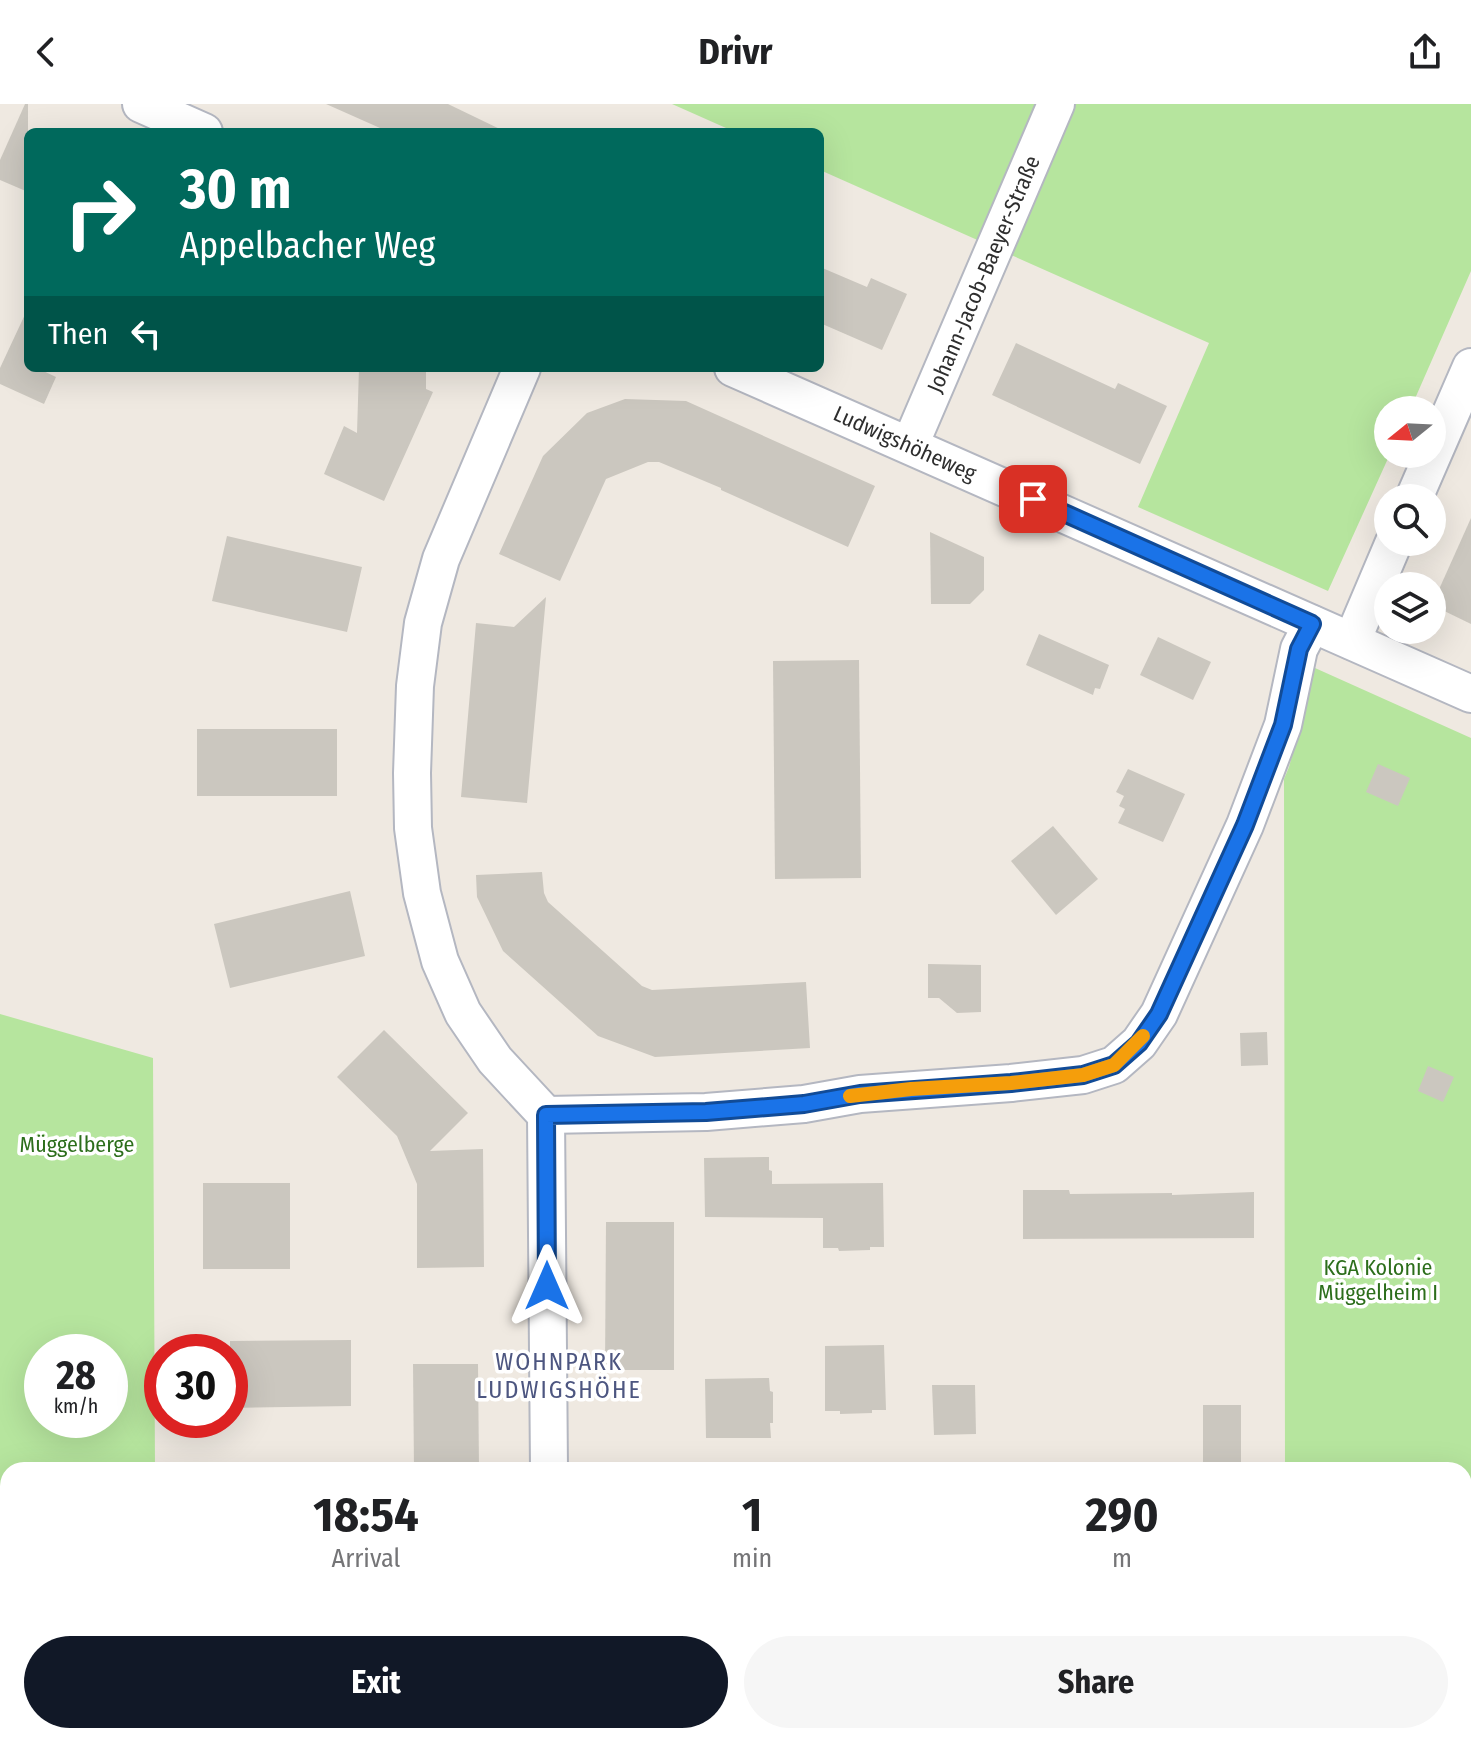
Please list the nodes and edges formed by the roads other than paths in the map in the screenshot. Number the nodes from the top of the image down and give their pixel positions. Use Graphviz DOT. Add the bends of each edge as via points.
graph roads {
  1 [pos="141,104"];
  2 [pos="1056,104"];
  3 [pos="195,128"];
  4 [pos="1471,367"];
  5 [pos="520,372"];
  6 [pos="742,372"];
  7 [pos="910,445"];
  8 [pos="1420,484"];
  9 [pos="1388,556"];
  10 [pos="1312,624"];
  11 [pos="1352,641"];
  12 [pos="1471,694"];
  13 [pos="546,1115"];
  14 [pos="549,1462"];
  1 -- 3 [label="street"];
  2 -- 7 [label="street, Johann-Jacob-Baeyer-Straße"];
  4 -- 8 [label="street"];
  5 -- 13 [label="street" via="441,559 423,623 413,715 413,828 422,893 440,961 463,1013 495,1060"];
  6 -- 7 [label="street, Ludwigshöheweg"];
  7 -- 10 [label="street, Ludwigshöheweg"];
  9 -- 11 [label="street"];
  10 -- 11 [label="street, Ludwigshöheweg"];
  10 -- 13 [label="street" via="1299,649 1283,725 1245,825 1159,1014 1139,1043 1114,1065 1083,1075 860,1094 804,1104"];
  11 -- 12 [label="street, Ludwigshöheweg"];
  13 -- 14 [label="street"];
}
